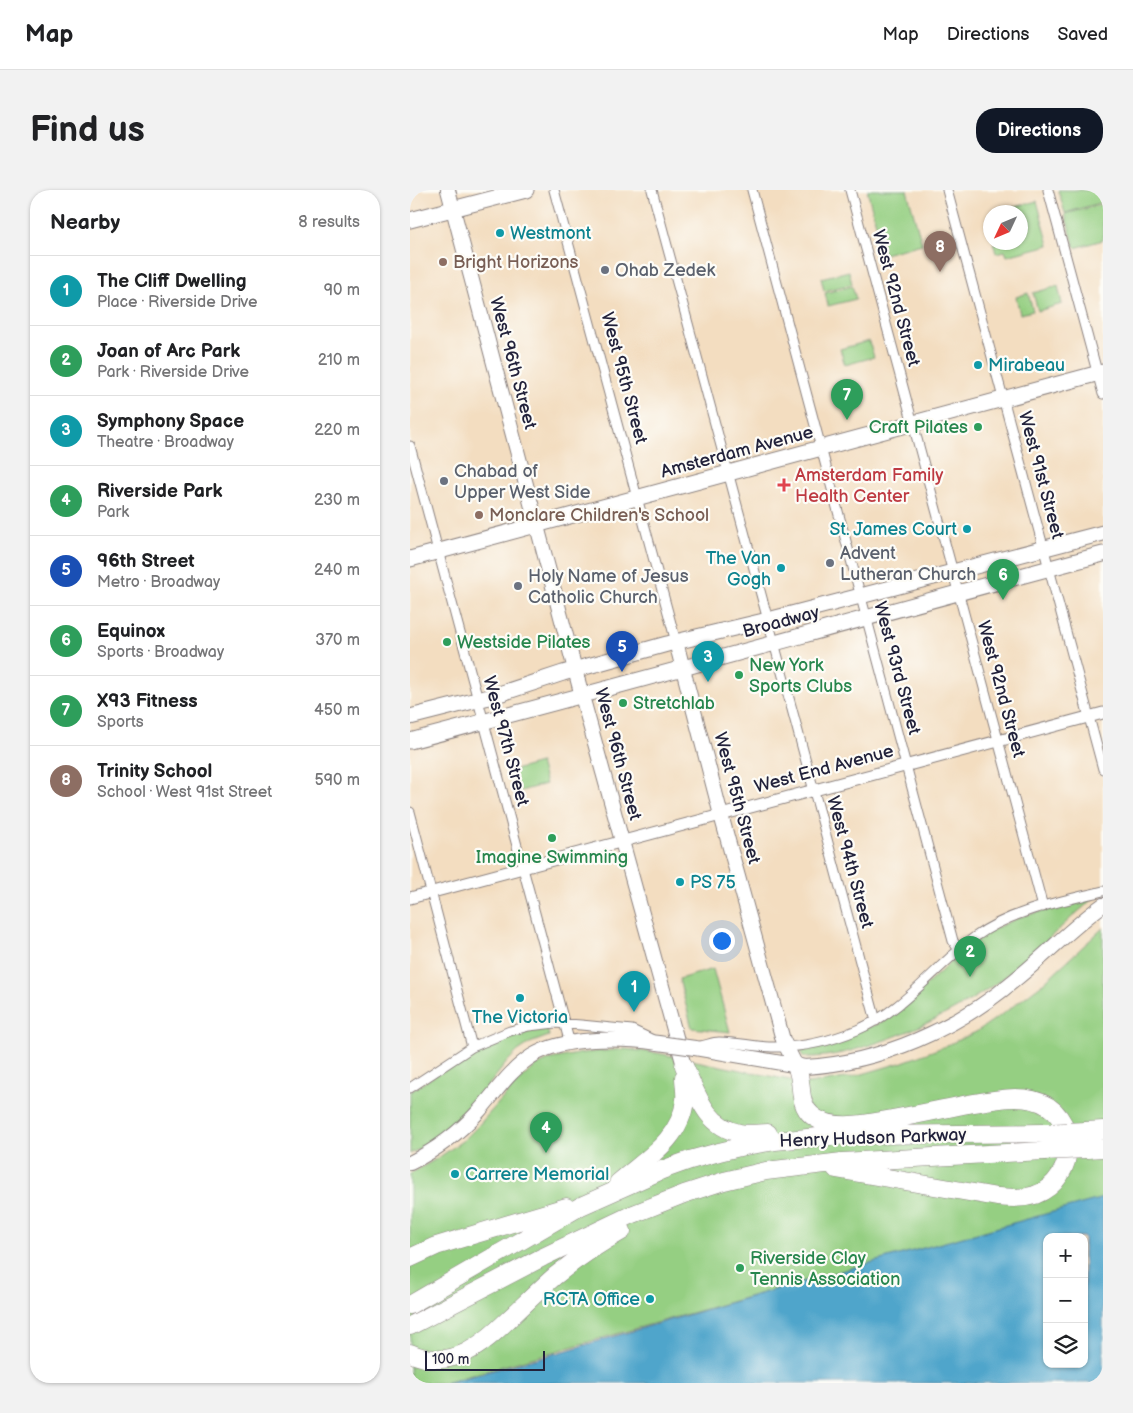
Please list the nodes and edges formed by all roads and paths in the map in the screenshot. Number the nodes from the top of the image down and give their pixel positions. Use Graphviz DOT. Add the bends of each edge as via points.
graph roads {
  1 [pos="448,190"];
  2 [pos="526,190"];
  3 [pos="554,190"];
  4 [pos="652,190"];
  5 [pos="752,190"];
  6 [pos="850,190"];
  7 [pos="947,190"];
  8 [pos="1048,190"];
  9 [pos="453,210"];
  10 [pos="410,220"];
  11 [pos="1100,372"];
  12 [pos="1103,394"];
  13 [pos="1003,398"];
  14 [pos="913,424"];
  15 [pos="410,446"];
  16 [pos="821,448"];
  17 [pos="728,474"];
  18 [pos="637,498"];
  19 [pos="537,524"];
  20 [pos="1103,533"];
  21 [pos="1044,548"];
  22 [pos="438,550"];
  23 [pos="1103,554"];
  24 [pos="410,559"];
  25 [pos="1049,568"];
  26 [pos="952,572"];
  27 [pos="958,592"];
  28 [pos="860,596"];
  29 [pos="866,618"];
  30 [pos="768,620"];
  31 [pos="676,642"];
  32 [pos="774,643"];
  33 [pos="576,669"];
  34 [pos="683,669"];
  35 [pos="582,696"];
  36 [pos="478,700"];
  37 [pos="1103,712"];
  38 [pos="1089,716"];
  39 [pos="410,717"];
  40 [pos="484,722"];
  41 [pos="410,741"];
  42 [pos="998,741"];
  43 [pos="906,766"];
  44 [pos="1103,769"];
  45 [pos="814,790"];
  46 [pos="410,812"];
  47 [pos="721,815"];
  48 [pos="623,841"];
  49 [pos="523,868"];
  50 [pos="1103,891"];
  51 [pos="432,893"];
  52 [pos="410,898"];
  53 [pos="1103,905"];
  54 [pos="1043,907"];
  55 [pos="959,950"];
  56 [pos="876,1021"];
  57 [pos="565,1024"];
  58 [pos="658,1042"];
  59 [pos="570,1044"];
  60 [pos="472,1047"];
  61 [pos="786,1047"];
  62 [pos="695,1048"];
  63 [pos="684,1066"];
  64 [pos="796,1066"];
  65 [pos="410,1088"];
  66 [pos="1095,1131"];
  67 [pos="829,1136"];
  68 [pos="1095,1149"];
  69 [pos="410,1163"];
  70 [pos="821,1166"];
  71 [pos="604,1196"];
  72 [pos="663,1202"];
  73 [pos="581,1206"];
  74 [pos="410,1258"];
  75 [pos="410,1304"];
  76 [pos="412,1325"];
  77 [pos="410,1354"];
  1 -- 9 [label="main road, West 96th Street"];
  2 -- 9 [label="main road"];
  3 -- 18 [label="street, West 95th Street"];
  4 -- 17 [label="street, West 94th Street"];
  5 -- 16 [label="street, West 93rd Street"];
  6 -- 14 [label="street, West 92nd Street"];
  7 -- 13 [label="street, West 91st Street"];
  8 -- 11 [label="street"];
  9 -- 10 [label="main road"];
  9 -- 19 [label="main road, West 96th Street"];
  11 -- 12 [label="street"];
  11 -- 13 [label="main road, Amsterdam Avenue"];
  13 -- 14 [label="main road, Amsterdam Avenue"];
  13 -- 21 [label="street, West 91st Street"];
  14 -- 16 [label="main road, Amsterdam Avenue"];
  14 -- 26 [label="street, West 92nd Street"];
  15 -- 22 [label="street, West 97th Street"];
  16 -- 17 [label="main road, Amsterdam Avenue"];
  16 -- 28 [label="street, West 93rd Street"];
  17 -- 18 [label="main road, Amsterdam Avenue"];
  17 -- 30 [label="street, West 94th Street"];
  18 -- 19 [label="main road, Amsterdam Avenue"];
  18 -- 31 [label="street, West 95th Street"];
  19 -- 22 [label="main road, Amsterdam Avenue"];
  19 -- 33 [label="main road, West 96th Street"];
  20 -- 21 [label="main road, Broadway"];
  21 -- 25 [label="street, West 91st Street"];
  21 -- 26 [label="main road, Broadway"];
  22 -- 24 [label="main road, Amsterdam Avenue"];
  22 -- 36 [label="street, West 97th Street"];
  23 -- 25 [label="main road, Broadway"];
  25 -- 27 [label="main road, Broadway"];
  25 -- 38 [label="street, West 91st Street"];
  26 -- 27 [label="street, West 92nd Street"];
  26 -- 28 [label="main road, Broadway"];
  27 -- 29 [label="main road, Broadway"];
  27 -- 42 [label="street, West 92nd Street"];
  28 -- 29 [label="street, West 93rd Street"];
  28 -- 30 [label="main road, Broadway"];
  29 -- 32 [label="main road, Broadway"];
  29 -- 43 [label="street, West 93rd Street"];
  30 -- 31 [label="main road, Broadway"];
  30 -- 32 [label="street, West 94th Street"];
  31 -- 33 [label="main road, Broadway"];
  31 -- 34 [label="main road, West 95th Street"];
  32 -- 34 [label="main road, Broadway"];
  32 -- 45 [label="street, West 94th Street"];
  33 -- 35 [label="main road, West 96th Street"];
  33 -- 36 [label="main road, Broadway"];
  34 -- 35 [label="main road, Broadway"];
  34 -- 47 [label="main road, West 95th Street"];
  35 -- 40 [label="main road, Broadway"];
  35 -- 48 [label="main road, West 96th Street"];
  36 -- 39 [label="main road, Broadway"];
  36 -- 40 [label="street, West 97th Street"];
  37 -- 38 [label="street, West End Avenue"];
  38 -- 42 [label="street, West End Avenue"];
  38 -- 44 [label="street, West 91st Street"];
  40 -- 41 [label="main road, Broadway"];
  40 -- 49 [label="street, West 97th Street"];
  42 -- 43 [label="street, West End Avenue"];
  42 -- 54 [label="street, West 92nd Street"];
  43 -- 45 [label="street, West End Avenue"];
  43 -- 55 [label="street, West 93rd Street"];
  45 -- 47 [label="street, West End Avenue"];
  45 -- 56 [label="street, West 94th Street"];
  46 -- 51 [label="street"];
  47 -- 48 [label="street, West End Avenue"];
  47 -- 61 [label="main road, West 95th Street"];
  48 -- 49 [label="street, West End Avenue"];
  48 -- 63 [label="main road, West 96th Street"];
  49 -- 51 [label="street, West End Avenue"];
  49 -- 57 [label="street, West 97th Street"];
  50 -- 54 [label="street"];
  51 -- 52 [label="street, West End Avenue"];
  51 -- 60 [label="street"];
  53 -- 64 [label="main road" via="1004,989 946,1026 866,1058 828,1066"];
  54 -- 55 [label="street" via="1000,922"];
  55 -- 56 [label="street" via="903,1002"];
  56 -- 61 [label="street" via="831,1040"];
  57 -- 58 [label="street" via="632,1030"];
  57 -- 59 [label="street, West 97th Street"];
  57 -- 60 [label="street" via="520,1028"];
  58 -- 59 [label="main road" via="622,1039"];
  58 -- 62 [label="main road, bridge"];
  59 -- 69 [label="main road" via="545,1050 526,1060 459,1131 433,1151"];
  60 -- 65 [label="street"];
  61 -- 62 [label="street" via="718,1042"];
  61 -- 64 [label="main road, West 95th Street"];
  62 -- 64 [label="main road"];
  63 -- 67 [label="highway" via="706,1112 728,1129 749,1134"];
  63 -- 71 [label="highway" via="685,1100 682,1116 674,1131 656,1152"];
  64 -- 70 [label="highway" via="806,1110 817,1120 828,1124 862,1124 982,1102 1026,1098 1041,1102 1058,1114 1068,1144 1066,1163 1056,1180 1036,1194 1018,1198"];
  66 -- 67 [label="highway, Henry Hudson Parkway, bridge"];
  67 -- 71 [label="highway, Henry Hudson Parkway" via="775,1141 718,1152 677,1164"];
  68 -- 70 [label="highway, Henry Hudson Parkway, bridge" via="880,1159"];
  70 -- 72 [label="highway, Henry Hudson Parkway" via="739,1177"];
  71 -- 73 [label="highway, Henry Hudson Parkway"];
  72 -- 76 [label="highway, Henry Hudson Parkway" via="543,1258"];
  72 -- 77 [label="highway" via="567,1267 469,1351 443,1360"];
  73 -- 74 [label="highway" via="565,1207 429,1249"];
  73 -- 75 [label="highway, Henry Hudson Parkway"];
}
